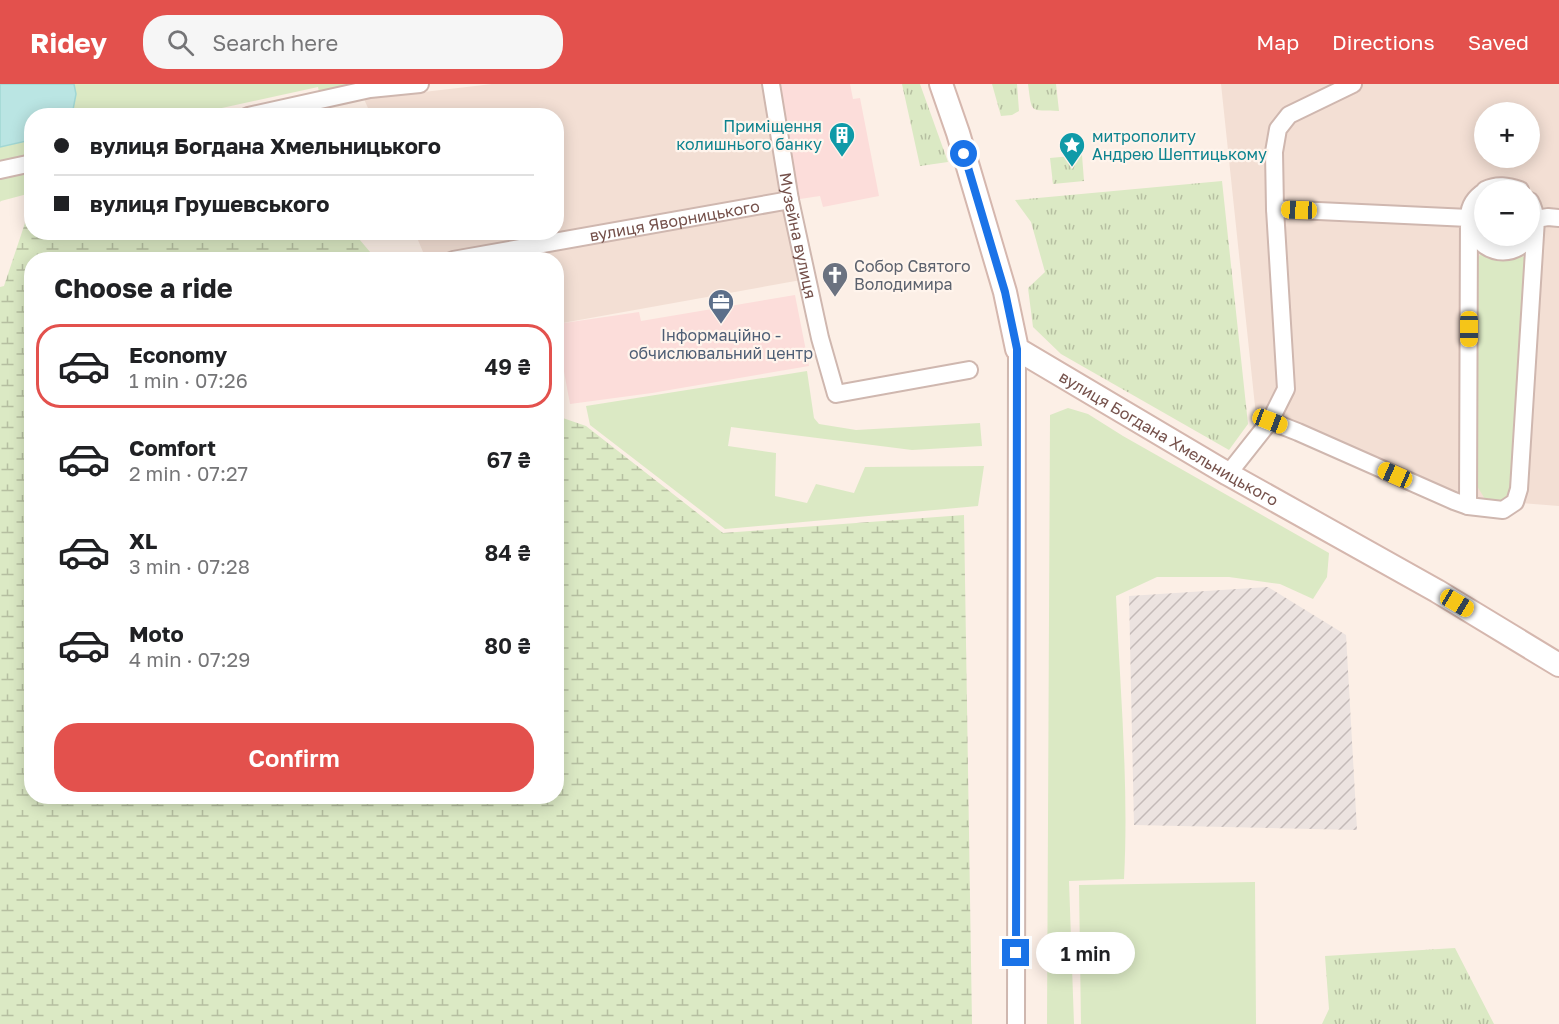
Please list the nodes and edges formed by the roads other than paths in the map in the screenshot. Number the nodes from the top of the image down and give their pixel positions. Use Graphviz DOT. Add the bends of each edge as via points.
graph roads {
  1 [pos="420,84"];
  2 [pos="771,84"];
  3 [pos="941,84"];
  4 [pos="1353,84"];
  5 [pos="284,108"];
  6 [pos="24,165"];
  7 [pos="0,170"];
  8 [pos="790,200"];
  9 [pos="1474,202"];
  10 [pos="1275,209"];
  11 [pos="1469,218"];
  12 [pos="1540,218"];
  13 [pos="1559,218"];
  14 [pos="1474,235"];
  15 [pos="1484,246"];
  16 [pos="1520,246"];
  17 [pos="1534,246"];
  18 [pos="498,252"];
  19 [pos="1017,349"];
  20 [pos="969,370"];
  21 [pos="1270,421"];
  22 [pos="1228,474"];
  23 [pos="1468,506"];
  24 [pos="1559,665"];
  25 [pos="1016,1024"];
  1 -- 5 [label="street" via="369,89"];
  2 -- 8 [label="street, Музейна вулиця"];
  3 -- 19 [label="main road" via="1005,292"];
  4 -- 10 [label="street" via="1289,115 1278,129 1274,152"];
  6 -- 7 [label="street"];
  8 -- 18 [label="street, вулиця Яворницького"];
  8 -- 20 [label="street, Музейна вулиця" via="836,394"];
  9 -- 11 [label="street"];
  10 -- 11 [label="street"];
  10 -- 21 [label="street" via="1286,389"];
  11 -- 14 [label="street"];
  11 -- 23 [label="street"];
  12 -- 13 [label="street"];
  15 -- 16 [label="street" via="1502,252"];
  17 -- 23 [label="street" via="1519,489 1515,502 1503,510"];
  19 -- 22 [label="main road, вулиця Богдана Хмельницького"];
  19 -- 25 [label="street"];
  21 -- 22 [label="street"];
  21 -- 23 [label="street"];
  22 -- 24 [label="main road, вулиця Богдана Хмельницького" via="1437,591"];
}
